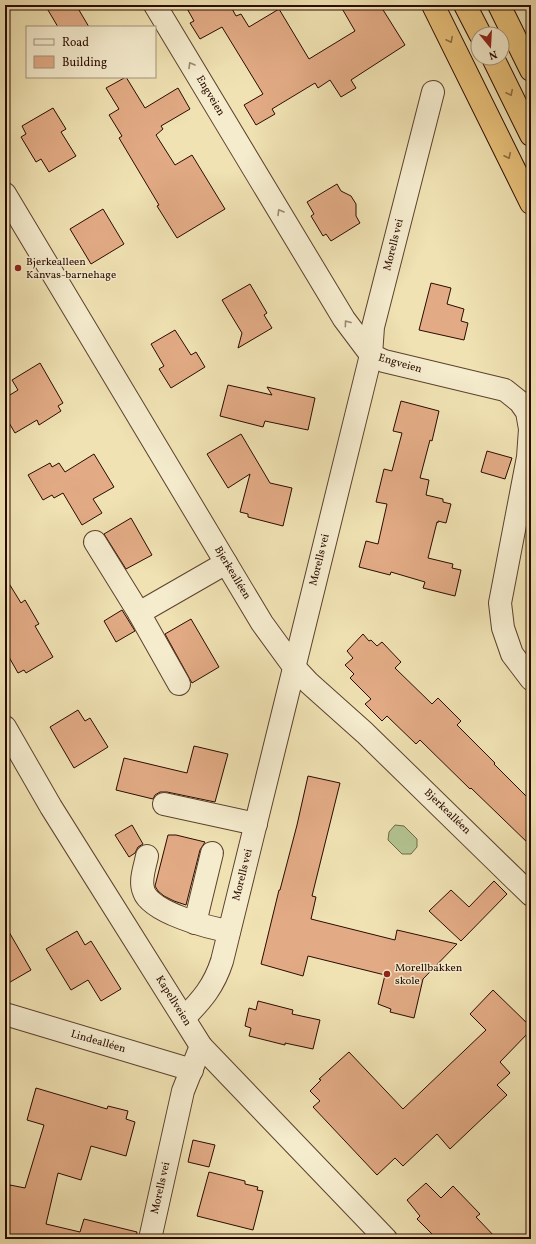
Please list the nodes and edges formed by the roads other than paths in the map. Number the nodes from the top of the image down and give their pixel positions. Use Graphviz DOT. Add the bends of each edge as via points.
graph roads {
  1 [pos="155,5"];
  2 [pos="433,5"];
  3 [pos="465,5"];
  4 [pos="499,5"];
  5 [pos="476,26"];
  6 [pos="497,66"];
  7 [pos="531,70"];
  8 [pos="433,92"];
  9 [pos="531,135"];
  10 [pos="5,194"];
  11 [pos="531,203"];
  12 [pos="371,355"];
  13 [pos="530,457"];
  14 [pos="95,542"];
  15 [pos="226,563"];
  16 [pos="138,614"];
  17 [pos="294,667"];
  18 [pos="531,679"];
  19 [pos="179,684"];
  20 [pos="5,727"];
  21 [pos="164,804"];
  22 [pos="256,824"];
  23 [pos="212,853"];
  24 [pos="147,856"];
  25 [pos="531,894"];
  26 [pos="195,923"];
  27 [pos="229,931"];
  28 [pos="5,1014"];
  29 [pos="184,1018"];
  30 [pos="201,1046"];
  31 [pos="192,1070"];
  32 [pos="150,1239"];
  33 [pos="386,1239"];
  12 -- 1 [label="street, Engveien, one-way" via="344,319"];
  2 -- 11 [label="highway, one-way"];
  3 -- 5 [label="highway"];
  4 -- 7 [label="highway"];
  6 -- 9 [label="highway, one-way"];
  8 -- 12 [label="street, Morells vei" via="373,327"];
  10 -- 15 [label="street, Bjerkealléen"];
  12 -- 13 [label="street, Engveien" via="384,361 505,390 520,402 527,412"];
  12 -- 17 [label="street, Morells vei"];
  13 -- 18 [label="street, Engveien" via="500,603 503,628 512,654"];
  14 -- 16 [label="street"];
  15 -- 16 [label="street"];
  15 -- 17 [label="street, Bjerkealléen" via="262,624"];
  16 -- 19 [label="street"];
  17 -- 22 [label="street, Morells vei"];
  17 -- 25 [label="street, Bjerkealléen" via="366,733"];
  20 -- 29 [label="street, Kapellveien" via="49,803"];
  21 -- 22 [label="street"];
  22 -- 27 [label="street, Morells vei"];
  23 -- 26 [label="street"];
  24 -- 26 [label="street" via="142,882 146,897 163,910"];
  26 -- 27 [label="street"];
  27 -- 29 [label="street, Morells vei" via="213,983"];
  28 -- 31 [label="street, Lindealléen"];
  29 -- 30 [label="street, Kapellveien"];
  30 -- 31 [label="street, Morells vei"];
  30 -- 33 [label="street, Kapellveien"];
  31 -- 32 [label="street, Morells vei" via="183,1091"];
}
